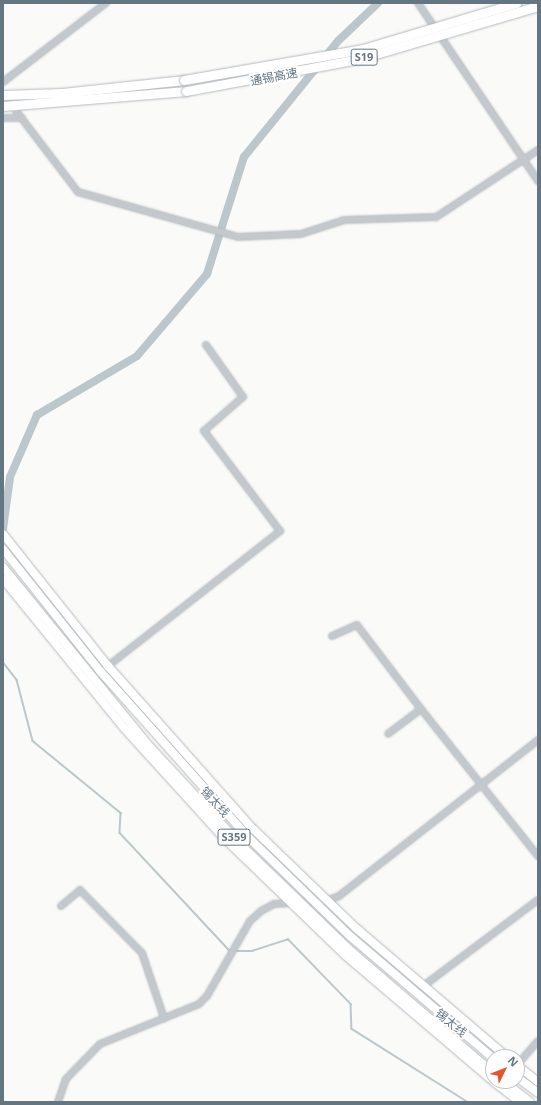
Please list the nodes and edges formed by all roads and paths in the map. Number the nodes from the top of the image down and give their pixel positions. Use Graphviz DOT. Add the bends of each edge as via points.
graph roads {
  1 [pos="106,3"];
  2 [pos="418,3"];
  3 [pos="516,3"];
  4 [pos="538,6"];
  5 [pos="3,82"];
  6 [pos="3,95"];
  7 [pos="3,106"];
  8 [pos="16,111"];
  9 [pos="3,118"];
  10 [pos="22,118"];
  11 [pos="538,150"];
  12 [pos="523,159"];
  13 [pos="538,181"];
  14 [pos="206,345"];
  15 [pos="3,534"];
  16 [pos="3,549"];
  17 [pos="5,575"];
  18 [pos="332,636"];
  19 [pos="108,666"];
  20 [pos="421,709"];
  21 [pos="388,734"];
  22 [pos="538,740"];
  23 [pos="482,784"];
  24 [pos="538,856"];
  25 [pos="538,900"];
  26 [pos="288,901"];
  27 [pos="326,901"];
  28 [pos="300,902"];
  29 [pos="314,902"];
  30 [pos="61,906"];
  31 [pos="422,987"];
  32 [pos="164,1018"];
  33 [pos="538,1042"];
  34 [pos="497,1049"];
  35 [pos="485,1051"];
  36 [pos="525,1056"];
  37 [pos="485,1066"];
  38 [pos="525,1071"];
  39 [pos="485,1074"];
  40 [pos="538,1082"];
  41 [pos="525,1083"];
  42 [pos="503,1089"];
  43 [pos="514,1089"];
  44 [pos="538,1093"];
  45 [pos="58,1102"];
  46 [pos="520,1102"];
  47 [pos="530,1102"];
  1 -- 5 [label="street"];
  2 -- 12 [label="street"];
  3 -- 6 [label="highway, 通锡高速 / S19, bridge" via="363,49 184,80"];
  4 -- 7 [label="highway, 通锡高速 / S19, bridge" via="359,59 232,85"];
  8 -- 10 [label="street"];
  9 -- 10 [label="street"];
  10 -- 12 [label="street" via="78,192 235,236 301,234 344,220 436,217"];
  11 -- 12 [label="street"];
  12 -- 13 [label="street"];
  14 -- 19 [label="street" via="243,397 204,431 280,531"];
  15 -- 19 [label="main road"];
  16 -- 29 [label="main road, 锡太线 / S359" via="147,727 246,835"];
  17 -- 26 [label="main road" via="125,729"];
  17 -- 28 [label="main road, 锡太线 / S359" via="150,747"];
  18 -- 20 [label="street" via="357,625"];
  19 -- 27 [label="main road" via="242,817"];
  20 -- 21 [label="street"];
  20 -- 23 [label="street"];
  22 -- 23 [label="street"];
  23 -- 24 [label="street"];
  23 -- 27 [label="street" via="350,889"];
  25 -- 31 [label="street"];
  26 -- 28 [label="street"];
  26 -- 32 [label="street" via="261,911 250,921 231,957 199,1004"];
  26 -- 39 [label="main road" via="344,955"];
  27 -- 29 [label="street"];
  27 -- 31 [label="main road"];
  28 -- 29 [label="street"];
  28 -- 37 [label="main road, 锡太线 / S359" via="352,952"];
  29 -- 35 [label="main road, 锡太线 / S359"];
  30 -- 32 [label="street" via="80,890 142,953"];
  31 -- 34 [label="main road"];
  32 -- 45 [label="street" via="100,1044 66,1079"];
  33 -- 36 [label="street"];
  38 -- 40 [label="main road"];
  41 -- 44 [label="main road"];
  42 -- 46 [label="main road"];
  43 -- 47 [label="main road"];
}
